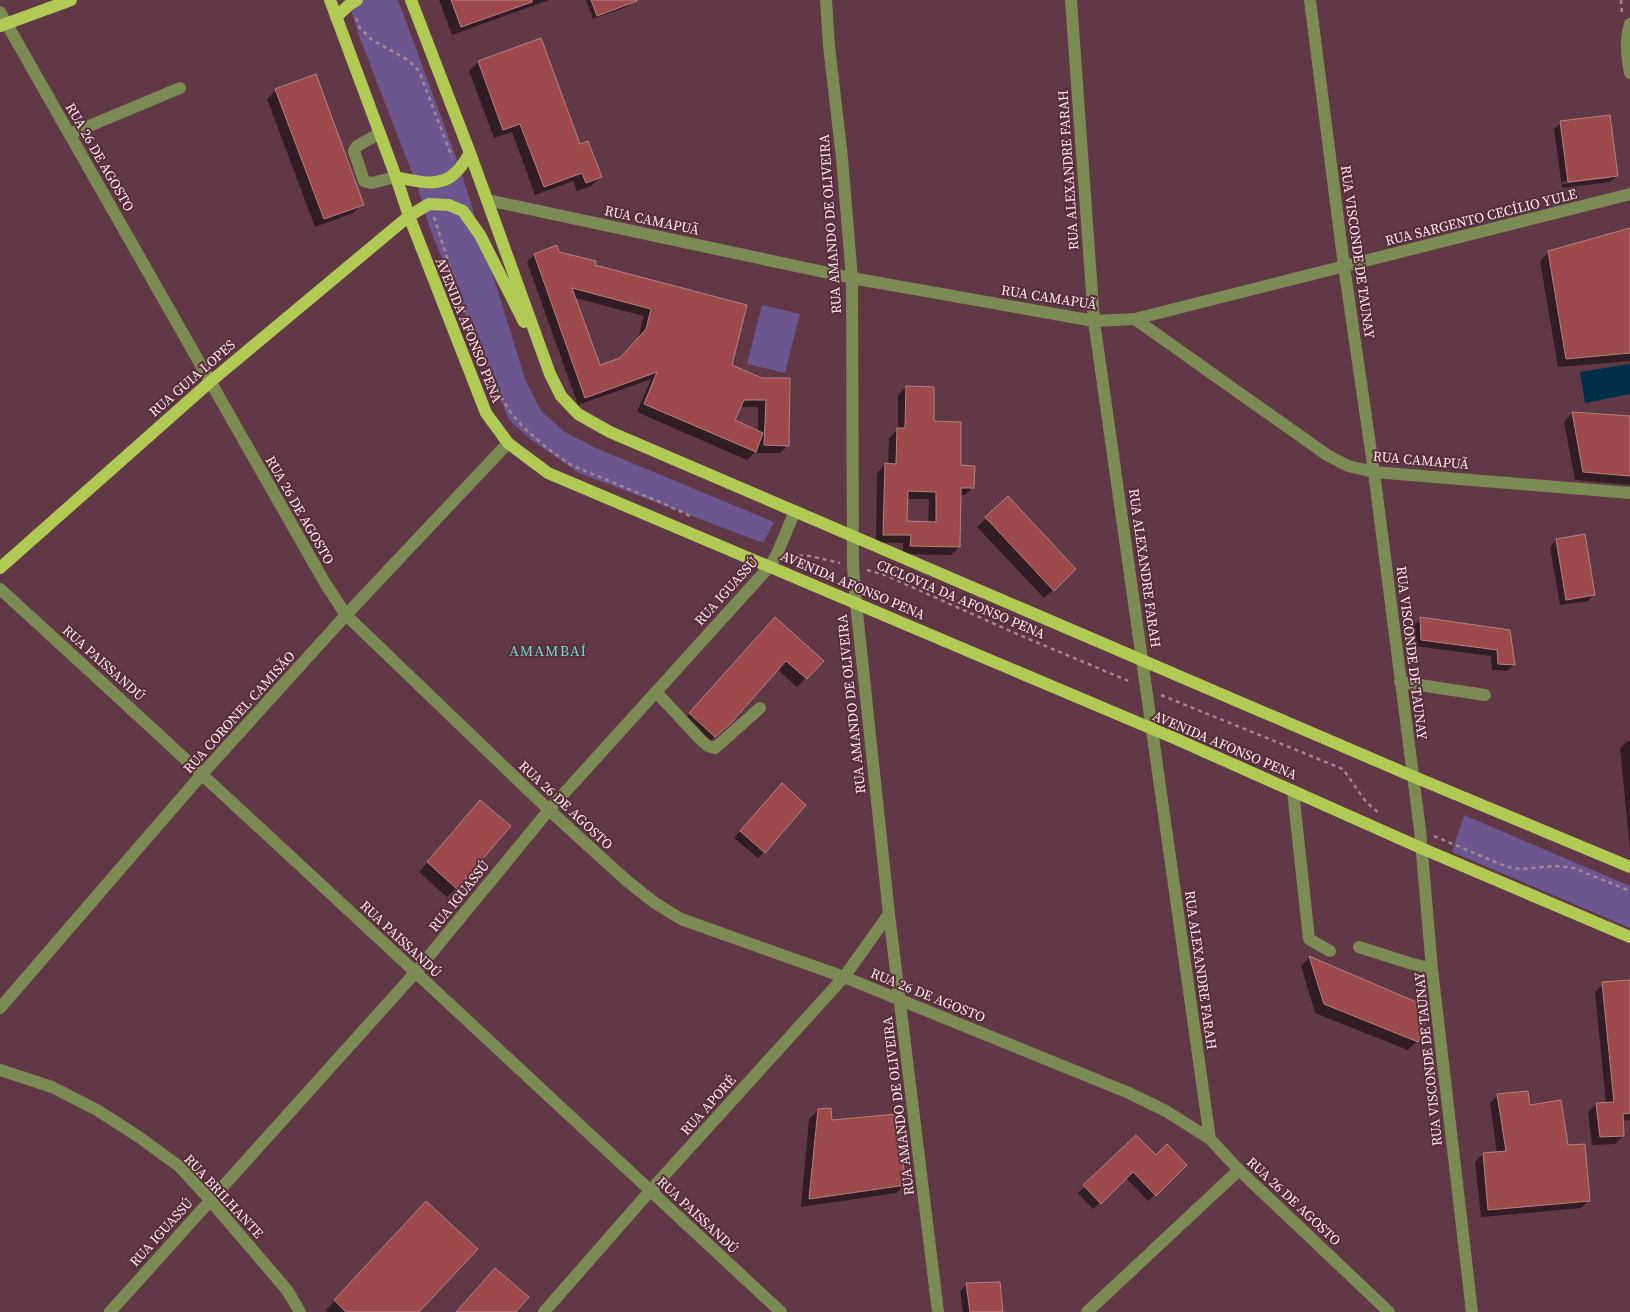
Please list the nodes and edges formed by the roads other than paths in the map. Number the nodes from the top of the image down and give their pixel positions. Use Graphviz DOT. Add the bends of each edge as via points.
graph roads {
  1 [pos="71,0"];
  2 [pos="330,0"];
  3 [pos="411,0"];
  4 [pos="826,0"];
  5 [pos="1071,0"];
  6 [pos="1310,0"];
  7 [pos="354,2"];
  8 [pos="336,17"];
  9 [pos="2,21"];
  10 [pos="1630,24"];
  11 [pos="1630,73"];
  12 [pos="180,88"];
  13 [pos="380,133"];
  14 [pos="70,134"];
  15 [pos="470,153"];
  16 [pos="396,177"];
  17 [pos="1630,194"];
  18 [pos="487,200"];
  19 [pos="408,216"];
  20 [pos="1344,266"];
  21 [pos="852,278"];
  22 [pos="1135,319"];
  23 [pos="1094,321"];
  24 [pos="550,374"];
  25 [pos="210,382"];
  26 [pos="508,443"];
  27 [pos="1374,472"];
  28 [pos="1630,492"];
  29 [pos="795,511"];
  30 [pos="854,538"];
  31 [pos="770,566"];
  32 [pos="0,568"];
  33 [pos="0,589"];
  34 [pos="856,603"];
  35 [pos="346,615"];
  36 [pos="1143,660"];
  37 [pos="1400,682"];
  38 [pos="656,692"];
  39 [pos="1485,695"];
  40 [pos="760,708"];
  41 [pos="1151,730"];
  42 [pos="203,774"];
  43 [pos="1412,776"];
  44 [pos="1293,791"];
  45 [pos="549,810"];
  46 [pos="1421,848"];
  47 [pos="1630,867"];
  48 [pos="889,914"];
  49 [pos="1630,937"];
  50 [pos="1359,947"];
  51 [pos="1330,951"];
  52 [pos="1432,969"];
  53 [pos="415,973"];
  54 [pos="844,977"];
  55 [pos="900,999"];
  56 [pos="0,1008"];
  57 [pos="0,1072"];
  58 [pos="1210,1139"];
  59 [pos="1238,1170"];
  60 [pos="650,1191"];
  61 [pos="210,1200"];
  62 [pos="110,1312"];
  63 [pos="300,1312"];
  64 [pos="544,1312"];
  65 [pos="781,1312"];
  66 [pos="938,1312"];
  67 [pos="1087,1312"];
  68 [pos="1389,1312"];
  69 [pos="1472,1312"];
  1 -- 9 [label="main road"];
  2 -- 8 [label="main road, AVENIDA AFONSO PENA"];
  3 -- 15 [label="main road"];
  4 -- 21 [label="street, RUA AMANDO DE OLIVEIRA"];
  5 -- 23 [label="street, RUA ALEXANDRE FARAH"];
  6 -- 20 [label="street, RUA VISCONDE DE TAUNAY"];
  7 -- 8 [label="main road"];
  8 -- 13 [label="main road, AVENIDA AFONSO PENA"];
  9 -- 14 [label="street, RUA 26 DE AGOSTO"];
  10 -- 11 [label="street" via="1626,55"];
  12 -- 14 [label="street"];
  13 -- 16 [label="main road, AVENIDA AFONSO PENA"];
  13 -- 16 [label="street" via="354,151 364,181 371,183"];
  14 -- 25 [label="street, RUA 26 DE AGOSTO"];
  15 -- 16 [label="main road" via="456,174 441,181 426,183"];
  15 -- 18 [label="main road"];
  16 -- 19 [label="main road, AVENIDA AFONSO PENA"];
  17 -- 20 [label="street, RUA SARGENTO CECÍLIO YULE"];
  18 -- 21 [label="street, RUA CAMAPUÃ"];
  18 -- 24 [label="main road"];
  19 -- 24 [label="main road, RUA GUIA LOPES" via="429,204 449,205 463,211 480,235"];
  19 -- 25 [label="main road, RUA GUIA LOPES"];
  19 -- 26 [label="main road, AVENIDA AFONSO PENA" via="486,413"];
  20 -- 22 [label="street, RUA SARGENTO CECÍLIO YULE"];
  20 -- 27 [label="street, RUA VISCONDE DE TAUNAY"];
  21 -- 23 [label="street, RUA CAMAPUÃ"];
  21 -- 30 [label="street, RUA AMANDO DE OLIVEIRA"];
  22 -- 23 [label="street, RUA CAMAPUÃ"];
  22 -- 27 [label="street, RUA CAMAPUÃ" via="1327,455 1348,466"];
  23 -- 36 [label="street, RUA ALEXANDRE FARAH"];
  24 -- 29 [label="main road" via="561,396 578,414 610,432"];
  25 -- 32 [label="main road, RUA GUIA LOPES"];
  25 -- 35 [label="street, RUA 26 DE AGOSTO" via="324,583"];
  26 -- 31 [label="main road, AVENIDA AFONSO PENA" via="548,473"];
  26 -- 35 [label="street, RUA CORONEL CAMISÃO"];
  27 -- 28 [label="street, RUA CAMAPUÃ"];
  27 -- 37 [label="street, RUA VISCONDE DE TAUNAY"];
  29 -- 30 [label="main road"];
  29 -- 31 [label="street, RUA IGUASSÚ"];
  30 -- 34 [label="street, RUA AMANDO DE OLIVEIRA"];
  30 -- 36 [label="main road"];
  31 -- 34 [label="main road, AVENIDA AFONSO PENA"];
  31 -- 38 [label="street, RUA IGUASSÚ"];
  33 -- 42 [label="street, RUA PAISSANDÚ"];
  34 -- 41 [label="main road, AVENIDA AFONSO PENA"];
  34 -- 48 [label="street, RUA AMANDO DE OLIVEIRA"];
  35 -- 42 [label="street, RUA CORONEL CAMISÃO"];
  35 -- 45 [label="street, RUA 26 DE AGOSTO"];
  36 -- 41 [label="street, RUA ALEXANDRE FARAH"];
  36 -- 43 [label="main road"];
  37 -- 39 [label="street"];
  37 -- 43 [label="street, RUA VISCONDE DE TAUNAY"];
  38 -- 40 [label="street" via="701,740 715,748"];
  38 -- 45 [label="street, RUA IGUASSÚ"];
  41 -- 44 [label="main road, AVENIDA AFONSO PENA"];
  41 -- 58 [label="street, RUA ALEXANDRE FARAH"];
  42 -- 53 [label="street, RUA PAISSANDÚ"];
  42 -- 56 [label="street, RUA CORONEL CAMISÃO"];
  43 -- 46 [label="street, RUA VISCONDE DE TAUNAY"];
  43 -- 47 [label="main road"];
  44 -- 46 [label="main road, AVENIDA AFONSO PENA"];
  44 -- 51 [label="street" via="1309,939"];
  45 -- 53 [label="street, RUA IGUASSÚ"];
  45 -- 54 [label="street, RUA 26 DE AGOSTO" via="627,881 681,919"];
  46 -- 49 [label="main road, AVENIDA AFONSO PENA"];
  46 -- 52 [label="street, RUA VISCONDE DE TAUNAY"];
  48 -- 54 [label="street, RUA APORÉ"];
  48 -- 55 [label="street, RUA AMANDO DE OLIVEIRA"];
  50 -- 52 [label="street"];
  52 -- 69 [label="street, RUA VISCONDE DE TAUNAY"];
  53 -- 60 [label="street, RUA PAISSANDÚ"];
  53 -- 61 [label="street, RUA IGUASSÚ"];
  54 -- 55 [label="street, RUA 26 DE AGOSTO"];
  54 -- 60 [label="street, RUA APORÉ"];
  55 -- 58 [label="street, RUA 26 DE AGOSTO" via="1129,1093 1166,1111"];
  55 -- 66 [label="street, RUA AMANDO DE OLIVEIRA"];
  57 -- 61 [label="street, RUA BRILHANTE" via="52,1087 96,1110 180,1168"];
  58 -- 59 [label="street, RUA 26 DE AGOSTO"];
  59 -- 67 [label="street"];
  59 -- 68 [label="street, RUA 26 DE AGOSTO"];
  60 -- 64 [label="street, RUA APORÉ"];
  60 -- 65 [label="street, RUA PAISSANDÚ"];
  61 -- 62 [label="street, RUA IGUASSÚ"];
  61 -- 63 [label="street, RUA BRILHANTE" via="287,1290"];
}
